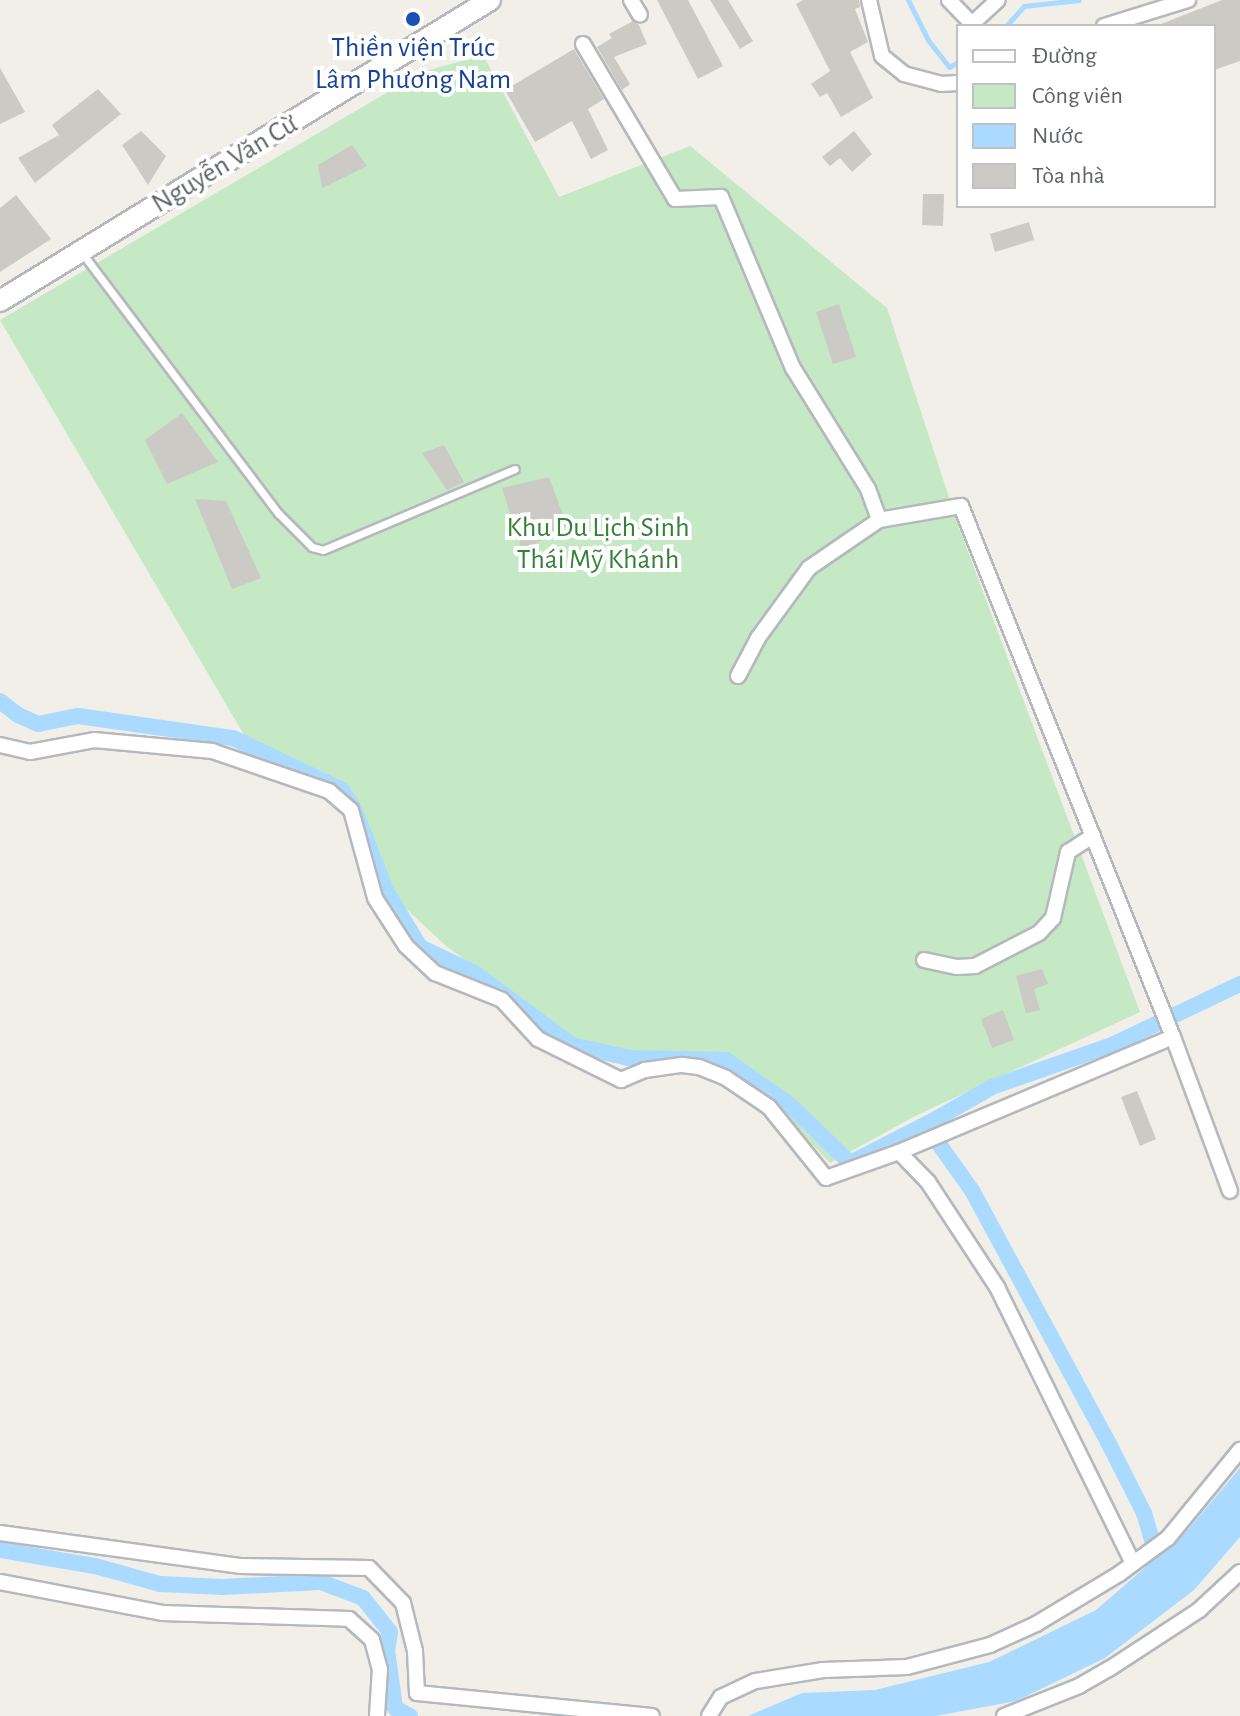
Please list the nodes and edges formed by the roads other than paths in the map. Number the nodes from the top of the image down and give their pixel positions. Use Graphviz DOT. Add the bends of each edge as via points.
graph roads {
  1 [pos="490,0"];
  2 [pos="631,0"];
  3 [pos="869,0"];
  4 [pos="949,0"];
  5 [pos="998,0"];
  6 [pos="1188,0"];
  7 [pos="640,15"];
  8 [pos="1110,24"];
  9 [pos="583,44"];
  10 [pos="956,83"];
  11 [pos="81,251"];
  12 [pos="0,301"];
  13 [pos="515,469"];
  14 [pos="879,520"];
  15 [pos="738,676"];
  16 [pos="0,745"];
  17 [pos="1093,836"];
  18 [pos="924,960"];
  19 [pos="1173,1035"];
  20 [pos="899,1152"];
  21 [pos="1230,1191"];
  22 [pos="1240,1450"];
  23 [pos="0,1533"];
  24 [pos="1137,1561"];
  25 [pos="1240,1572"];
  26 [pos="0,1582"];
  27 [pos="377,1716"];
  28 [pos="652,1716"];
  29 [pos="709,1716"];
  30 [pos="1004,1716"];
  1 -- 11 [label="main road, Nguyễn Văn Cừ"];
  2 -- 7 [label="street"];
  3 -- 10 [label="street" via="882,56 904,74"];
  4 -- 5 [label="street" via="972,24"];
  6 -- 8 [label="street"];
  9 -- 14 [label="street" via="675,199 721,197 793,368 868,489"];
  11 -- 12 [label="main road, Nguyễn Văn Cừ"];
  11 -- 13 [label="lane" via="278,513 312,547 323,550"];
  14 -- 15 [label="street" via="809,568 758,638"];
  14 -- 17 [label="street" via="961,506"];
  16 -- 20 [label="street" via="30,752 94,740 212,751 329,791 351,810 375,898 406,946 435,973 502,1000 538,1039 621,1080 682,1065 726,1078 769,1107 826,1178"];
  17 -- 18 [label="street" via="1068,852 1053,918 1039,933 975,966"];
  17 -- 19 [label="street"];
  19 -- 20 [label="street"];
  19 -- 21 [label="street"];
  20 -- 24 [label="street" via="934,1190 997,1287"];
  22 -- 24 [label="street" via="1168,1538"];
  23 -- 28 [label="street" via="240,1566 369,1568 403,1603 415,1651 417,1693"];
  24 -- 29 [label="street" via="1036,1624 990,1645 907,1667 823,1670 756,1681 721,1697"];
  25 -- 30 [label="street" via="1199,1610 1109,1669"];
  26 -- 27 [label="street" via="162,1613 349,1619 372,1640 380,1669"];
}
